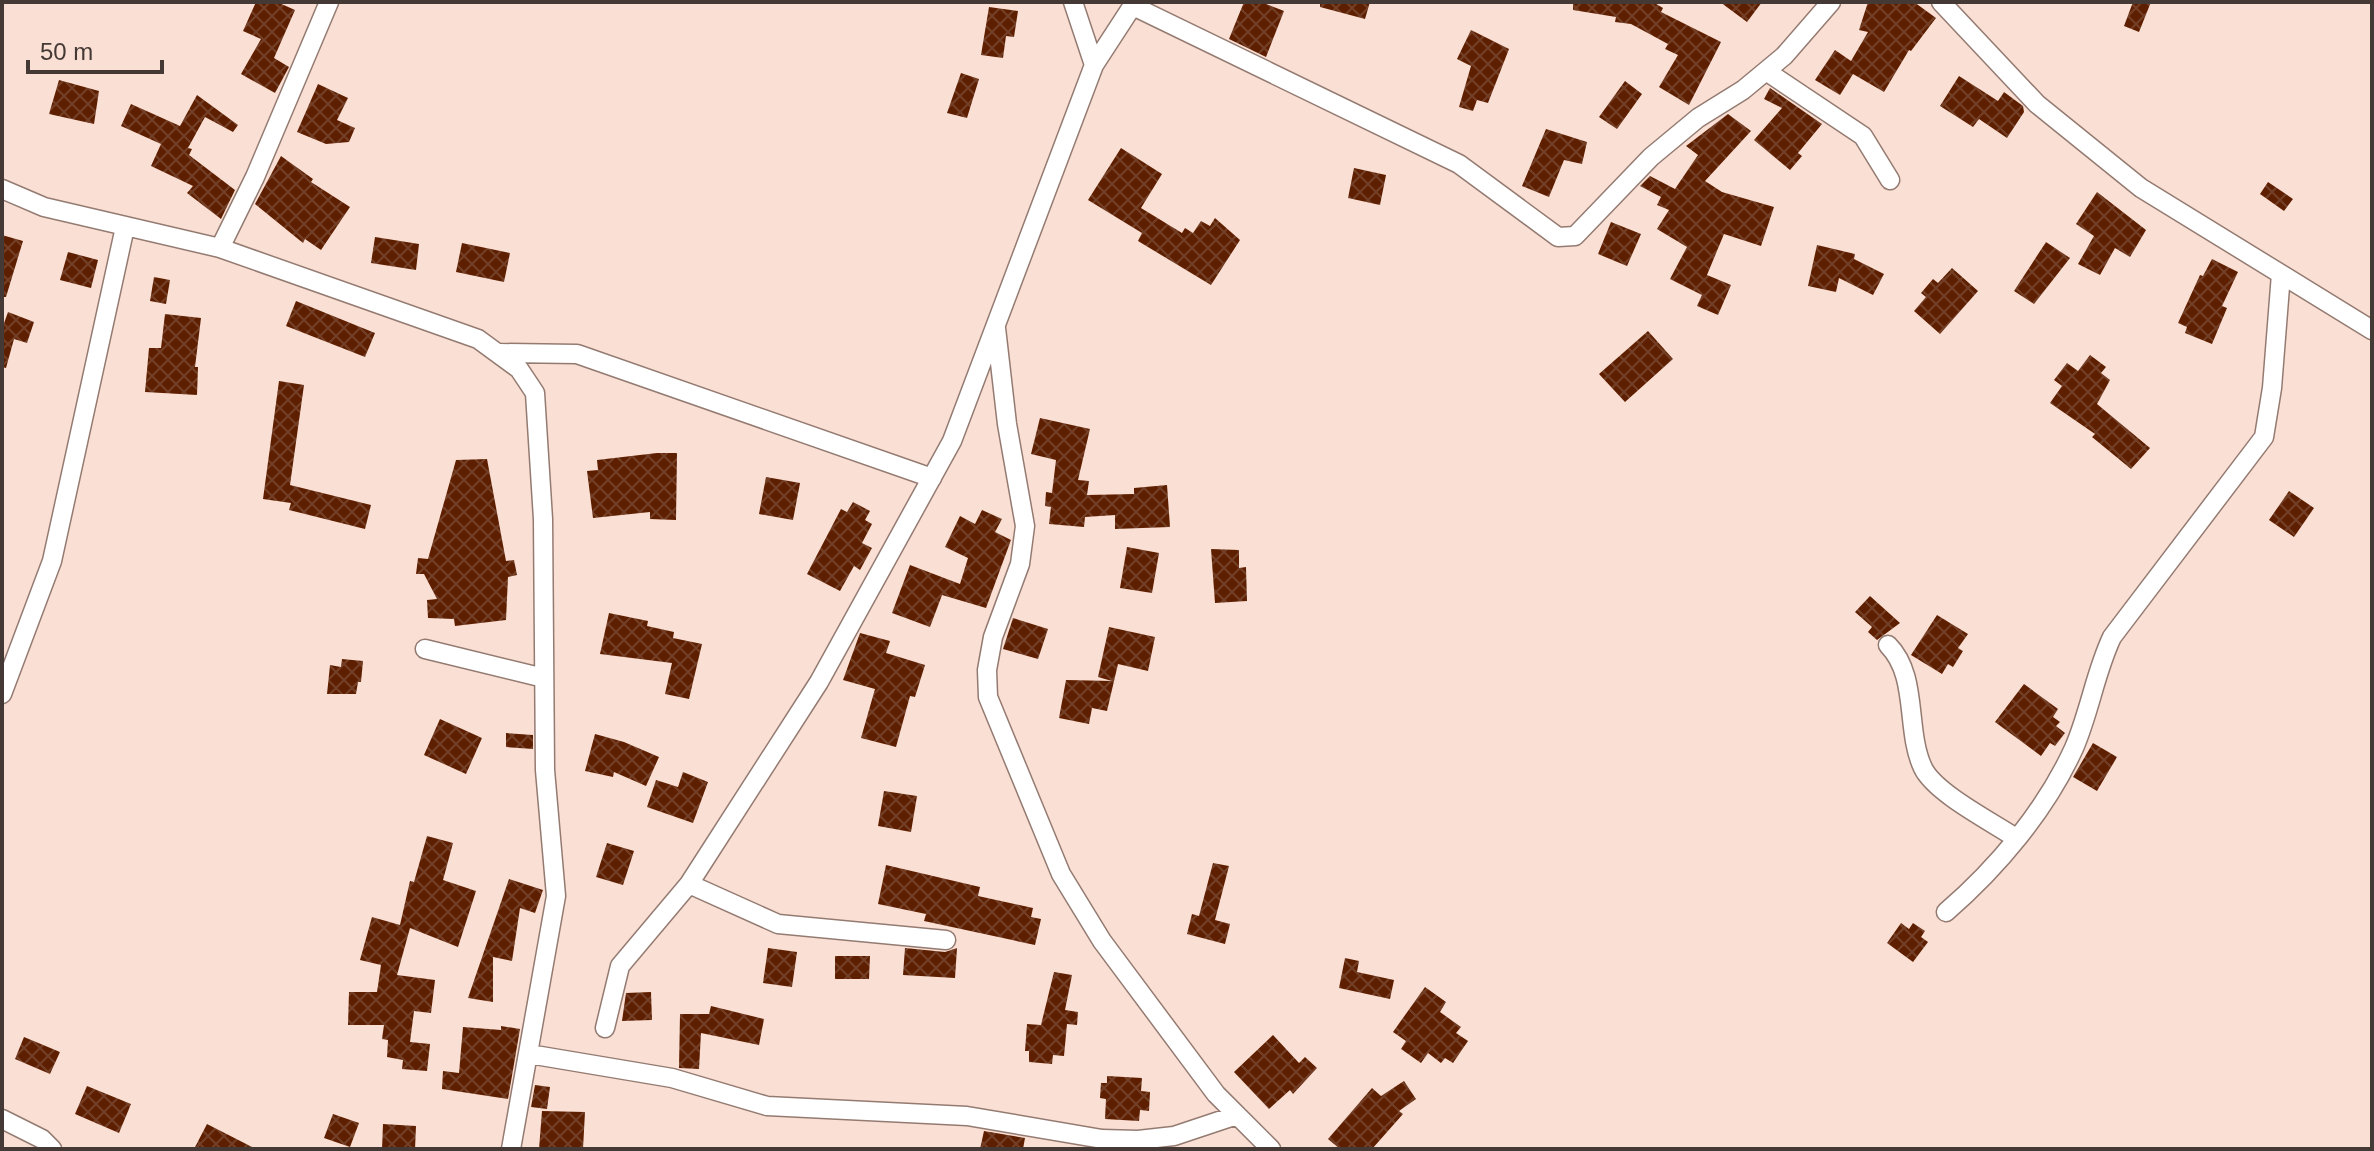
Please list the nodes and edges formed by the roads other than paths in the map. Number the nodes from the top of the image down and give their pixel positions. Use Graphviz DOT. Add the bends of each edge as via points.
graph roads {
  1 [pos="329,2"];
  2 [pos="1073,2"];
  3 [pos="1831,2"];
  4 [pos="1941,2"];
  5 [pos="1134,4"];
  6 [pos="1094,65"];
  7 [pos="1766,71"];
  8 [pos="1890,180"];
  9 [pos="2,189"];
  10 [pos="125,227"];
  11 [pos="220,248"];
  12 [pos="2281,274"];
  13 [pos="996,325"];
  14 [pos="2372,330"];
  15 [pos="500,353"];
  16 [pos="932,478"];
  17 [pos="1888,645"];
  18 [pos="425,649"];
  19 [pos="544,678"];
  20 [pos="2,694"];
  21 [pos="2016,838"];
  22 [pos="689,884"];
  23 [pos="1946,912"];
  24 [pos="946,940"];
  25 [pos="605,1028"];
  26 [pos="529,1054"];
  27 [pos="1237,1115"];
  28 [pos="2,1119"];
  29 [pos="45,1146"];
  30 [pos="511,1149"];
  31 [pos="1271,1149"];
  1 -- 11 [label="street"];
  2 -- 6 [label="street"];
  3 -- 7 [label="street"];
  4 -- 12 [label="street" via="2037,104 2141,188"];
  5 -- 6 [label="street"];
  5 -- 7 [label="street" via="1459,164 1558,237 1575,236 1651,157"];
  6 -- 13 [label="street"];
  7 -- 8 [label="street" via="1863,136"];
  9 -- 10 [label="street" via="44,207"];
  10 -- 11 [label="street"];
  10 -- 20 [label="street" via="52,561"];
  11 -- 15 [label="street" via="478,339"];
  12 -- 14 [label="street"];
  12 -- 21 [label="street" via="2264,437 2112,637 2074,747 2054,786"];
  13 -- 16 [label="street" via="952,441"];
  13 -- 27 [label="street" via="1025,526 1020,564 993,637 988,697 1061,874 1102,941"];
  15 -- 16 [label="street" via="577,354"];
  15 -- 19 [label="street" via="535,393 543,519"];
  16 -- 22 [label="street" via="819,682"];
  17 -- 21 [label="street" via="1904,668 1924,770 1970,809"];
  18 -- 19 [label="street"];
  19 -- 26 [label="street" via="545,770 556,896"];
  21 -- 23 [label="street" via="1978,885"];
  22 -- 24 [label="street" via="778,924"];
  22 -- 25 [label="street" via="620,966"];
  26 -- 27 [label="street" via="672,1078 767,1106 967,1116 1102,1139 1174,1136"];
  26 -- 30 [label="street"];
  27 -- 31 [label="street"];
  28 -- 29 [label="street"];
}
